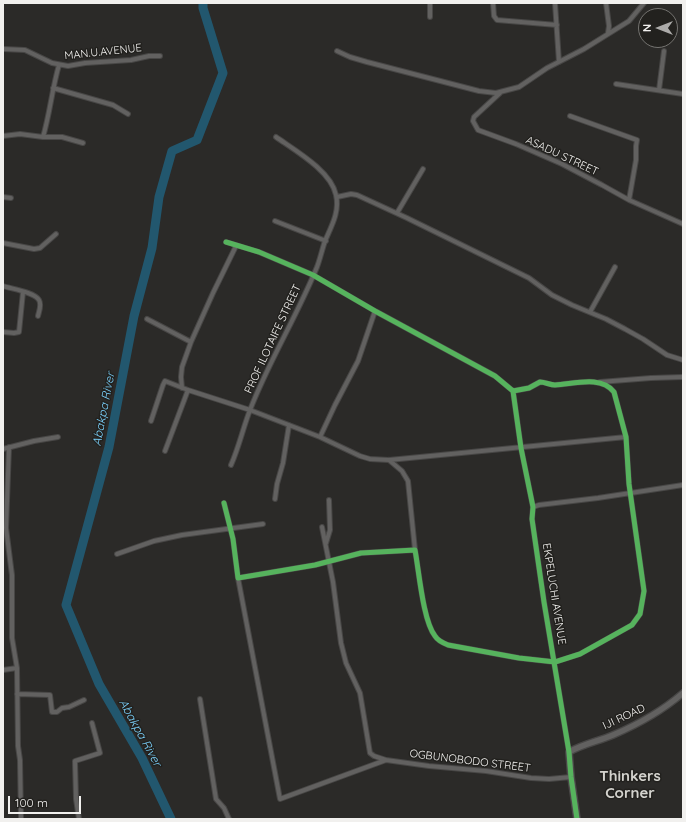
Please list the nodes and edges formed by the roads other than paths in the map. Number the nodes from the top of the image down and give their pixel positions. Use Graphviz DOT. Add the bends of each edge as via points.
graph roads {
  1 [pos="430,3"];
  2 [pos="494,3"];
  3 [pos="555,3"];
  4 [pos="606,3"];
  5 [pos="644,3"];
  6 [pos="430,17"];
  7 [pos="557,25"];
  8 [pos="608,33"];
  9 [pos="3,49"];
  10 [pos="337,51"];
  11 [pos="664,51"];
  12 [pos="160,56"];
  13 [pos="559,62"];
  14 [pos="58,65"];
  15 [pos="616,84"];
  16 [pos="53,88"];
  17 [pos="659,90"];
  18 [pos="501,93"];
  19 [pos="683,94"];
  20 [pos="128,114"];
  21 [pos="570,116"];
  22 [pos="3,136"];
  23 [pos="43,137"];
  24 [pos="276,137"];
  25 [pos="83,143"];
  26 [pos="423,169"];
  27 [pos="3,197"];
  28 [pos="337,197"];
  29 [pos="11,198"];
  30 [pos="629,200"];
  31 [pos="397,213"];
  32 [pos="275,221"];
  33 [pos="683,224"];
  34 [pos="56,234"];
  35 [pos="326,241"];
  36 [pos="226,242"];
  37 [pos="3,243"];
  38 [pos="236,246"];
  39 [pos="615,267"];
  40 [pos="313,275"];
  41 [pos="3,286"];
  42 [pos="23,292"];
  43 [pos="375,311"];
  44 [pos="590,312"];
  45 [pos="38,316"];
  46 [pos="147,319"];
  47 [pos="3,332"];
  48 [pos="191,342"];
  49 [pos="683,360"];
  50 [pos="683,376"];
  51 [pos="600,382"];
  52 [pos="182,388"];
  53 [pos="188,390"];
  54 [pos="513,391"];
  55 [pos="250,410"];
  56 [pos="151,421"];
  57 [pos="289,425"];
  58 [pos="626,437"];
  59 [pos="58,438"];
  60 [pos="320,438"];
  61 [pos="9,447"];
  62 [pos="521,448"];
  63 [pos="3,449"];
  64 [pos="165,451"];
  65 [pos="389,460"];
  66 [pos="231,465"];
  67 [pos="683,485"];
  68 [pos="631,493"];
  69 [pos="275,499"];
  70 [pos="329,500"];
  71 [pos="224,503"];
  72 [pos="533,507"];
  73 [pos="263,524"];
  74 [pos="322,527"];
  75 [pos="230,529"];
  76 [pos="326,544"];
  77 [pos="415,550"];
  78 [pos="117,554"];
  79 [pos="329,561"];
  80 [pos="238,578"];
  81 [pos="555,662"];
  82 [pos="16,668"];
  83 [pos="3,670"];
  84 [pos="683,693"];
  85 [pos="17,694"];
  86 [pos="200,699"];
  87 [pos="84,700"];
  88 [pos="92,723"];
  89 [pos="570,752"];
  90 [pos="386,760"];
  91 [pos="570,777"];
  92 [pos="20,819"];
  93 [pos="79,819"];
  94 [pos="229,819"];
  95 [pos="577,819"];
  1 -- 6 [label="street"];
  2 -- 7 [label="street" via="494,16 497,20"];
  3 -- 7 [label="street"];
  4 -- 8 [label="street"];
  5 -- 8 [label="street" via="633,18"];
  7 -- 13 [label="street"];
  8 -- 13 [label="street"];
  9 -- 14 [label="street, MAN.U.AVENUE" via="25,50"];
  10 -- 18 [label="street" via="367,62 490,94"];
  11 -- 17 [label="street"];
  12 -- 14 [label="street, MAN.U.AVENUE"];
  13 -- 18 [label="street" via="519,87"];
  14 -- 16 [label="street"];
  15 -- 17 [label="street"];
  16 -- 20 [label="street" via="113,105"];
  16 -- 23 [label="street"];
  17 -- 19 [label="street"];
  18 -- 30 [label="street, ASADU STREET" via="474,117 473,121 478,130 562,164"];
  21 -- 30 [label="street" via="637,140"];
  22 -- 23 [label="street" via="20,134"];
  23 -- 25 [label="street" via="62,137"];
  24 -- 28 [label="street" via="318,168 334,187"];
  26 -- 31 [label="street"];
  27 -- 29 [label="street"];
  28 -- 31 [label="street" via="357,195"];
  28 -- 35 [label="street, PROF ILOTAIFE STREET" via="336,215"];
  30 -- 33 [label="street, ASADU STREET"];
  31 -- 44 [label="street" via="529,278 552,295"];
  32 -- 35 [label="street"];
  34 -- 37 [label="street" via="40,248"];
  35 -- 40 [label="street, PROF ILOTAIFE STREET"];
  36 -- 38 [label="street"];
  38 -- 40 [label="street" via="259,252"];
  38 -- 48 [label="street"];
  39 -- 44 [label="street"];
  40 -- 43 [label="street"];
  40 -- 55 [label="street, PROF ILOTAIFE STREET"];
  41 -- 42 [label="street"];
  42 -- 45 [label="street" via="39,300"];
  42 -- 47 [label="street" via="19,332"];
  43 -- 54 [label="street" via="495,376"];
  43 -- 60 [label="street" via="358,361"];
  44 -- 49 [label="street" via="643,339 667,355"];
  46 -- 48 [label="street"];
  48 -- 52 [label="street" via="182,368"];
  50 -- 51 [label="street"];
  51 -- 54 [label="street" via="554,385 540,382 529,388"];
  51 -- 58 [label="street" via="614,392"];
  52 -- 53 [label="street"];
  52 -- 56 [label="street" via="164,382"];
  53 -- 55 [label="street"];
  53 -- 64 [label="street"];
  54 -- 62 [label="street, EKPELUCHI AVENUE"];
  55 -- 57 [label="street"];
  55 -- 66 [label="street, PROF ILOTAIFE STREET"];
  57 -- 60 [label="street"];
  57 -- 69 [label="street"];
  58 -- 62 [label="street"];
  58 -- 68 [label="street"];
  59 -- 61 [label="street"];
  60 -- 65 [label="street" via="360,456"];
  61 -- 63 [label="street"];
  61 -- 82 [label="street" via="6,528 12,575 12,638"];
  62 -- 65 [label="street"];
  62 -- 72 [label="street, EKPELUCHI AVENUE"];
  65 -- 77 [label="street" via="402,471 408,481"];
  67 -- 68 [label="street"];
  68 -- 72 [label="street" via="539,504"];
  68 -- 81 [label="street" via="644,591 640,614 632,625 619,633 580,654"];
  70 -- 76 [label="street" via="330,530"];
  71 -- 75 [label="street"];
  72 -- 81 [label="street, EKPELUCHI AVENUE" via="532,518"];
  73 -- 75 [label="street"];
  74 -- 76 [label="street"];
  75 -- 78 [label="street" via="154,540"];
  75 -- 80 [label="street"];
  76 -- 79 [label="street"];
  77 -- 79 [label="street" via="366,552"];
  77 -- 81 [label="street" via="429,625 440,642 519,658"];
  79 -- 80 [label="street"];
  79 -- 90 [label="street, OGBUNOBODO STREET" via="341,643 346,663 360,693 370,753"];
  80 -- 90 [label="street" via="280,799"];
  81 -- 89 [label="street, EKPELUCHI AVENUE"];
  82 -- 83 [label="street"];
  82 -- 85 [label="street"];
  84 -- 89 [label="street, IJI ROAD" via="651,716"];
  85 -- 87 [label="street" via="50,695 53,713"];
  85 -- 92 [label="street"];
  86 -- 94 [label="street" via="216,799"];
  88 -- 93 [label="street" via="100,753 75,761"];
  89 -- 91 [label="street, EKPELUCHI AVENUE"];
  90 -- 91 [label="street, OGBUNOBODO STREET" via="531,778"];
  91 -- 95 [label="street, EKPELUCHI AVENUE"];
}
